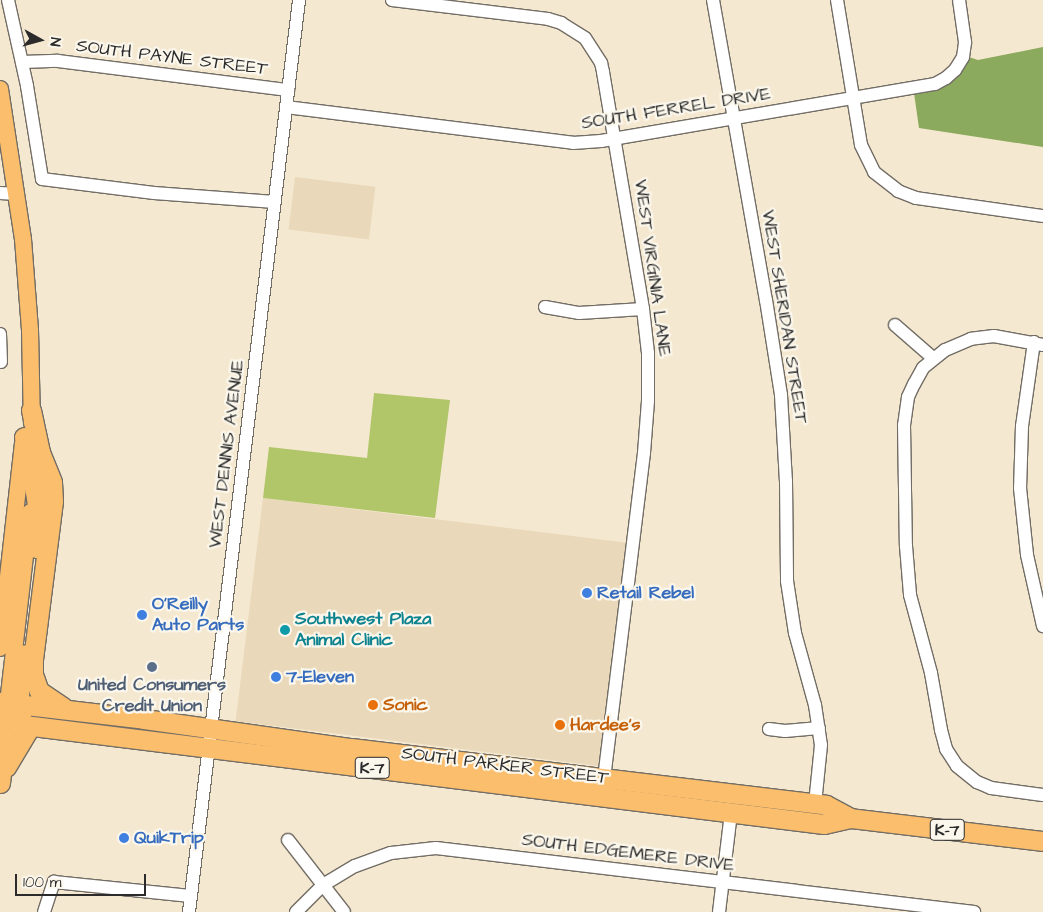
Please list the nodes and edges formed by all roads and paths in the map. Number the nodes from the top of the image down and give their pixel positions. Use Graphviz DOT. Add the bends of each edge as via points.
graph roads {
  1 [pos="8,0"];
  2 [pos="299,0"];
  3 [pos="392,0"];
  4 [pos="713,0"];
  5 [pos="837,0"];
  6 [pos="959,0"];
  7 [pos="22,62"];
  8 [pos="0,89"];
  9 [pos="288,90"];
  10 [pos="853,98"];
  11 [pos="286,107"];
  12 [pos="733,118"];
  13 [pos="615,138"];
  14 [pos="0,193"];
  15 [pos="17,194"];
  16 [pos="275,202"];
  17 [pos="1043,216"];
  18 [pos="545,307"];
  19 [pos="643,309"];
  20 [pos="894,325"];
  21 [pos="0,334"];
  22 [pos="1038,344"];
  23 [pos="933,358"];
  24 [pos="1,362"];
  25 [pos="31,410"];
  26 [pos="24,437"];
  27 [pos="31,467"];
  28 [pos="1043,626"];
  29 [pos="0,648"];
  30 [pos="9,703"];
  31 [pos="66,709"];
  32 [pos="3,723"];
  33 [pos="30,727"];
  34 [pos="819,728"];
  35 [pos="212,729"];
  36 [pos="769,729"];
  37 [pos="209,748"];
  38 [pos="1,776"];
  39 [pos="0,783"];
  40 [pos="602,787"];
  41 [pos="1043,795"];
  42 [pos="815,804"];
  43 [pos="731,813"];
  44 [pos="850,818"];
  45 [pos="288,840"];
  46 [pos="1043,842"];
  47 [pos="722,882"];
  48 [pos="322,885"];
  49 [pos="190,896"];
  50 [pos="44,912"];
  51 [pos="188,912"];
  52 [pos="296,912"];
  53 [pos="344,912"];
  54 [pos="719,912"];
  55 [pos="974,912"];
  1 -- 7 [label="street"];
  2 -- 9 [label="street, WEST DENNIS AVENUE"];
  3 -- 13 [label="street, WEST VIRGINIA LANE" via="548,19 575,30 601,63"];
  4 -- 12 [label="street, WEST SHERIDAN STREET"];
  5 -- 10 [label="street"];
  6 -- 10 [label="street, SOUTH FERREL DRIVE" via="965,42 955,70 935,84"];
  7 -- 9 [label="street, SOUTH PAYNE STREET" via="58,62"];
  7 -- 16 [label="street" via="42,179 154,193"];
  8 -- 15 [label="main road"];
  9 -- 11 [label="street, WEST DENNIS AVENUE"];
  10 -- 12 [label="street, SOUTH FERREL DRIVE"];
  10 -- 17 [label="street" via="865,156 874,172 898,192 916,198"];
  11 -- 13 [label="street, SOUTH FERREL DRIVE" via="573,143"];
  11 -- 16 [label="street, WEST DENNIS AVENUE"];
  12 -- 13 [label="street, SOUTH FERREL DRIVE"];
  12 -- 34 [label="street, WEST SHERIDAN STREET" via="781,395 790,606"];
  13 -- 19 [label="street, WEST VIRGINIA LANE"];
  14 -- 15 [label="street"];
  15 -- 25 [label="main road" via="30,330"];
  16 -- 35 [label="street, WEST DENNIS AVENUE"];
  18 -- 19 [label="street" via="585,313"];
  19 -- 40 [label="street, WEST VIRGINIA LANE" via="648,353 647,423"];
  20 -- 23 [label="street"];
  21 -- 24 [label="street"];
  22 -- 23 [label="street" via="1009,337 985,336 957,344"];
  22 -- 28 [label="street" via="1022,426 1020,488 1027,555"];
  23 -- 41 [label="street" via="914,384 905,414 906,546 912,603 931,673 943,742 957,766 977,782 991,788"];
  25 -- 26 [label="main road"];
  25 -- 27 [label="main road"];
  25 -- 31 [label="highway" via="40,452 52,482 53,501 33,674 39,691"];
  26 -- 27 [label="highway"];
  26 -- 29 [label="main road"];
  27 -- 30 [label="highway" via="38,535"];
  30 -- 31 [label="highway, SOUTH PARKER STREET / K-7"];
  30 -- 32 [label="highway"];
  30 -- 33 [label="highway"];
  31 -- 35 [label="highway, SOUTH PARKER STREET / K-7"];
  32 -- 33 [label="highway, SOUTH PARKER STREET"];
  32 -- 38 [label="highway"];
  33 -- 37 [label="highway, SOUTH PARKER STREET / K-7"];
  33 -- 38 [label="highway"];
  34 -- 36 [label="street"];
  34 -- 42 [label="street, WEST SHERIDAN STREET" via="820,765"];
  35 -- 37 [label="street, WEST DENNIS AVENUE"];
  35 -- 40 [label="highway, SOUTH PARKER STREET / K-7"];
  37 -- 40 [label="highway, SOUTH PARKER STREET / K-7"];
  37 -- 49 [label="street, WEST DENNIS AVENUE"];
  38 -- 39 [label="highway"];
  40 -- 42 [label="highway, SOUTH PARKER STREET / K-7"];
  40 -- 43 [label="highway, SOUTH PARKER STREET / K-7"];
  42 -- 44 [label="highway, SOUTH PARKER STREET / K-7" via="826,805"];
  43 -- 44 [label="highway, SOUTH PARKER STREET / K-7" via="824,824"];
  43 -- 47 [label="street"];
  44 -- 46 [label="highway, SOUTH PARKER STREET / K-7"];
  45 -- 48 [label="street"];
  47 -- 48 [label="street, SOUTH EDGEMERE DRIVE" via="436,848 411,849 373,858"];
  47 -- 54 [label="street"];
  47 -- 55 [label="street, SOUTH EDGEMERE DRIVE"];
  48 -- 52 [label="street, SOUTH EDGEMERE DRIVE"];
  48 -- 53 [label="street"];
  49 -- 50 [label="street" via="54,882"];
  49 -- 51 [label="street, WEST DENNIS AVENUE"];
}
